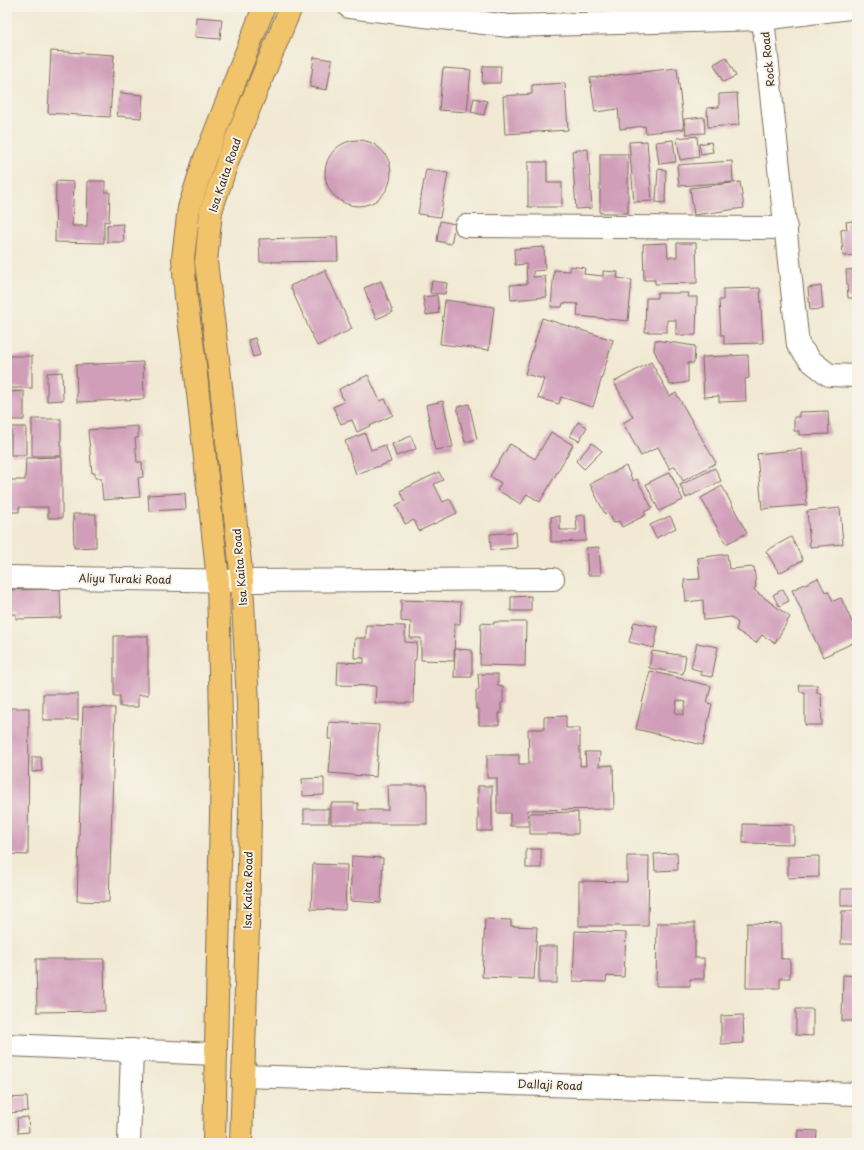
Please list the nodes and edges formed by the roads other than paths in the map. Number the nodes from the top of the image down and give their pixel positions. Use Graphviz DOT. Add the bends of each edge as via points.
graph roads {
  1 [pos="264,7"];
  2 [pos="291,7"];
  3 [pos="349,7"];
  4 [pos="857,7"];
  5 [pos="764,19"];
  6 [pos="466,226"];
  7 [pos="786,228"];
  8 [pos="857,376"];
  9 [pos="7,577"];
  10 [pos="553,579"];
  11 [pos="218,580"];
  12 [pos="242,581"];
  13 [pos="7,1045"];
  14 [pos="132,1050"];
  15 [pos="216,1054"];
  16 [pos="243,1076"];
  17 [pos="857,1094"];
  18 [pos="129,1143"];
  19 [pos="214,1143"];
  20 [pos="241,1143"];
  1 -- 11 [label="main road, Isa Kaita Road" via="205,158 189,208 183,258"];
  2 -- 12 [label="main road, Isa Kaita Road" via="229,157 211,211 206,262"];
  3 -- 5 [label="street, Rock Road" via="509,26"];
  4 -- 5 [label="street"];
  5 -- 7 [label="street, Rock Road"];
  6 -- 7 [label="street"];
  7 -- 8 [label="street, Rock Road" via="798,346 810,361 829,375"];
  9 -- 11 [label="street, Aliyu Turaki Road"];
  10 -- 12 [label="street, Aliyu Turaki Road"];
  11 -- 12 [label="street, Aliyu Turaki Road"];
  11 -- 15 [label="main road, Isa Kaita Road" via="222,767"];
  12 -- 16 [label="main road, Isa Kaita Road" via="250,813"];
  13 -- 14 [label="street"];
  14 -- 15 [label="street"];
  14 -- 18 [label="street"];
  15 -- 19 [label="main road, Isa Kaita Road"];
  16 -- 17 [label="street, Dallaji Road"];
  16 -- 20 [label="main road, Isa Kaita Road"];
}
